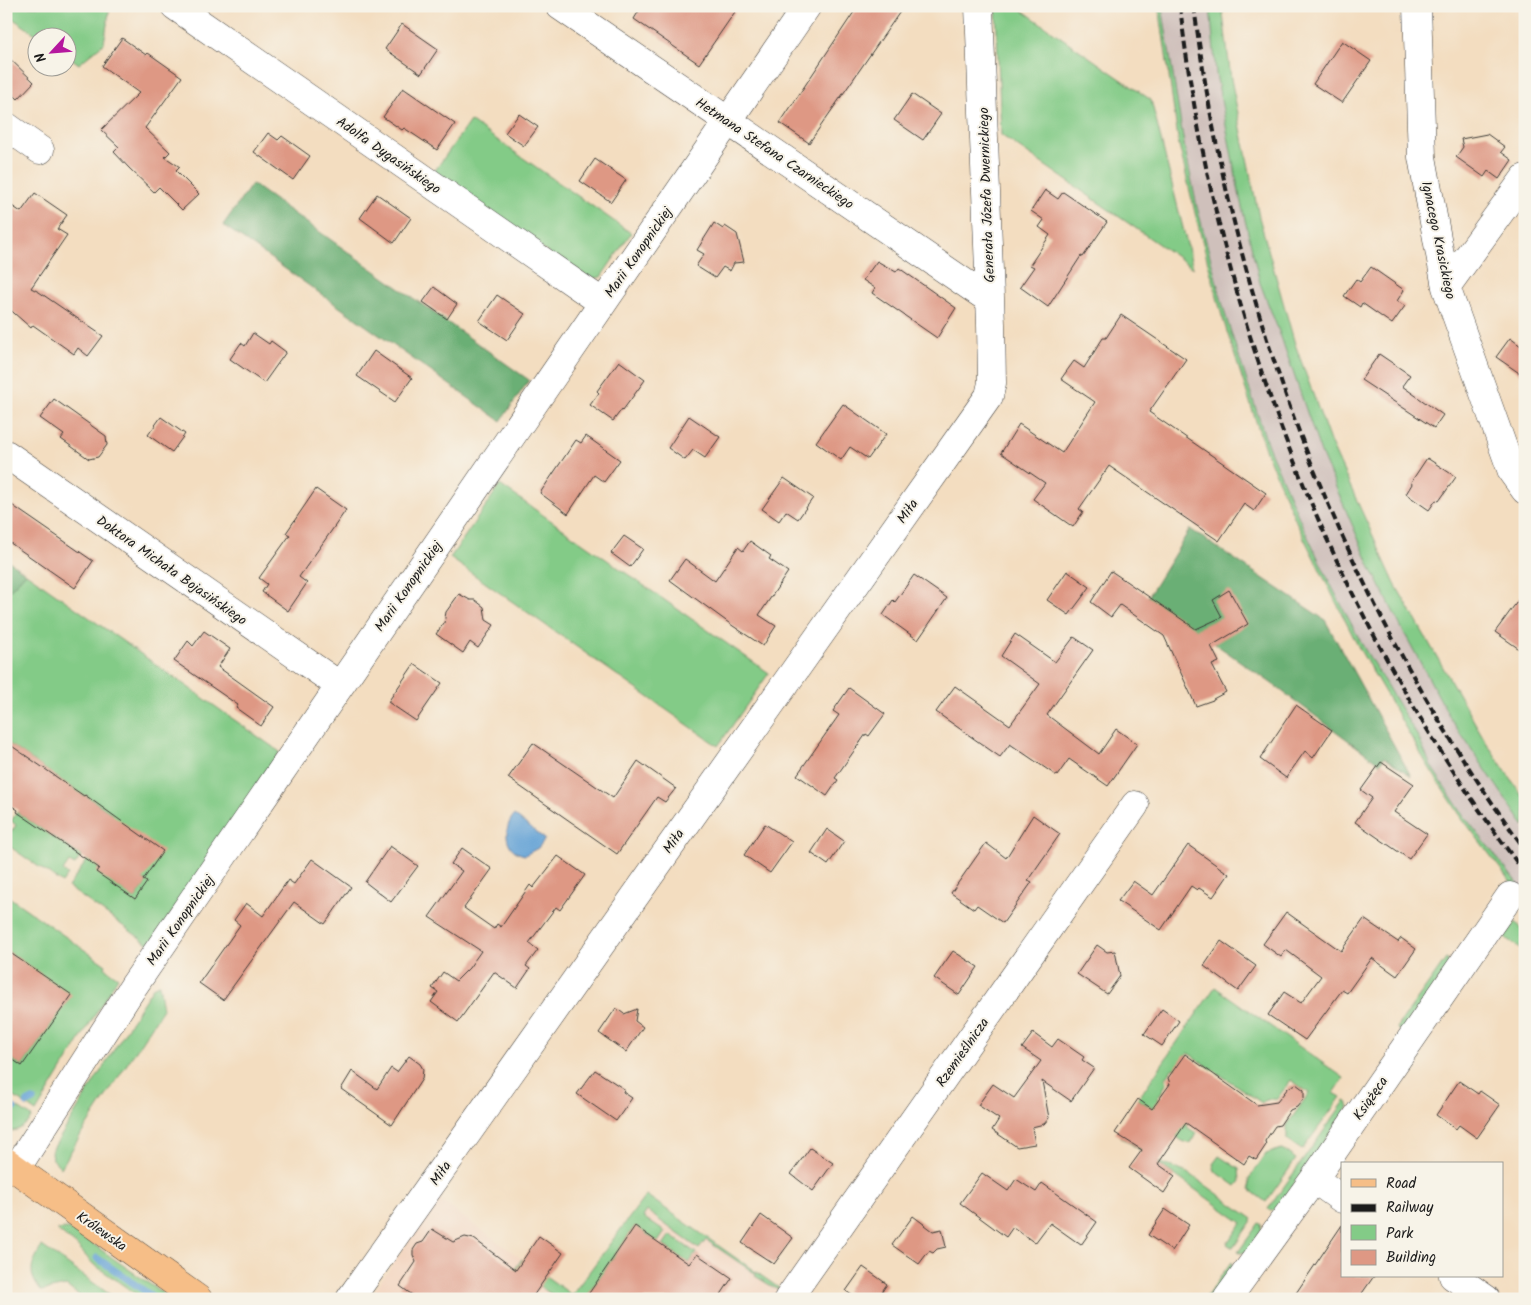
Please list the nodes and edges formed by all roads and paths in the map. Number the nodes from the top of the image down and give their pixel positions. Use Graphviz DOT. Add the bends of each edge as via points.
graph roads {
  1 [pos="175,6"];
  2 [pos="560,6"];
  3 [pos="807,6"];
  4 [pos="979,6"];
  5 [pos="1417,6"];
  6 [pos="728,122"];
  7 [pos="6,126"];
  8 [pos="40,150"];
  9 [pos="1525,178"];
  10 [pos="1446,287"];
  11 [pos="990,300"];
  12 [pos="603,303"];
  13 [pos="992,383"];
  14 [pos="6,454"];
  15 [pos="1525,490"];
  16 [pos="339,685"];
  17 [pos="1135,805"];
  18 [pos="1510,896"];
  19 [pos="11,1166"];
  20 [pos="1314,1179"];
  21 [pos="1341,1198"];
  22 [pos="1456,1278"];
  23 [pos="198,1299"];
  24 [pos="350,1299"];
  25 [pos="788,1299"];
  26 [pos="1228,1299"];
  27 [pos="1486,1299"];
  1 -- 12 [label="street, Adolfa Dygasińskiego"];
  2 -- 6 [label="street, Hetmana Stefana Czarnieckiego"];
  3 -- 6 [label="street, Marii Konopnickiej"];
  4 -- 11 [label="street, Generała Józefa Dwernickiego"];
  5 -- 10 [label="street, Ignacego Krasickiego" via="1422,157"];
  6 -- 11 [label="street, Hetmana Stefana Czarnieckiego"];
  6 -- 12 [label="street, Marii Konopnickiej"];
  7 -- 8 [label="street"];
  9 -- 10 [label="street"];
  10 -- 15 [label="street, Ignacego Krasickiego" via="1512,472"];
  11 -- 13 [label="street, Generała Józefa Dwernickiego"];
  12 -- 16 [label="street, Marii Konopnickiej"];
  13 -- 24 [label="street, Miła" via="989,396"];
  14 -- 16 [label="street, Doktora Michała Bojasińskiego"];
  16 -- 19 [label="street, Marii Konopnickiej"];
  17 -- 25 [label="street, Rzemieślnicza"];
  18 -- 20 [label="street, Książęca"];
  19 -- 23 [label="main road, Królewska"];
  20 -- 21 [label="street"];
  20 -- 26 [label="street, Książęca"];
  22 -- 27 [label="street"];
}
